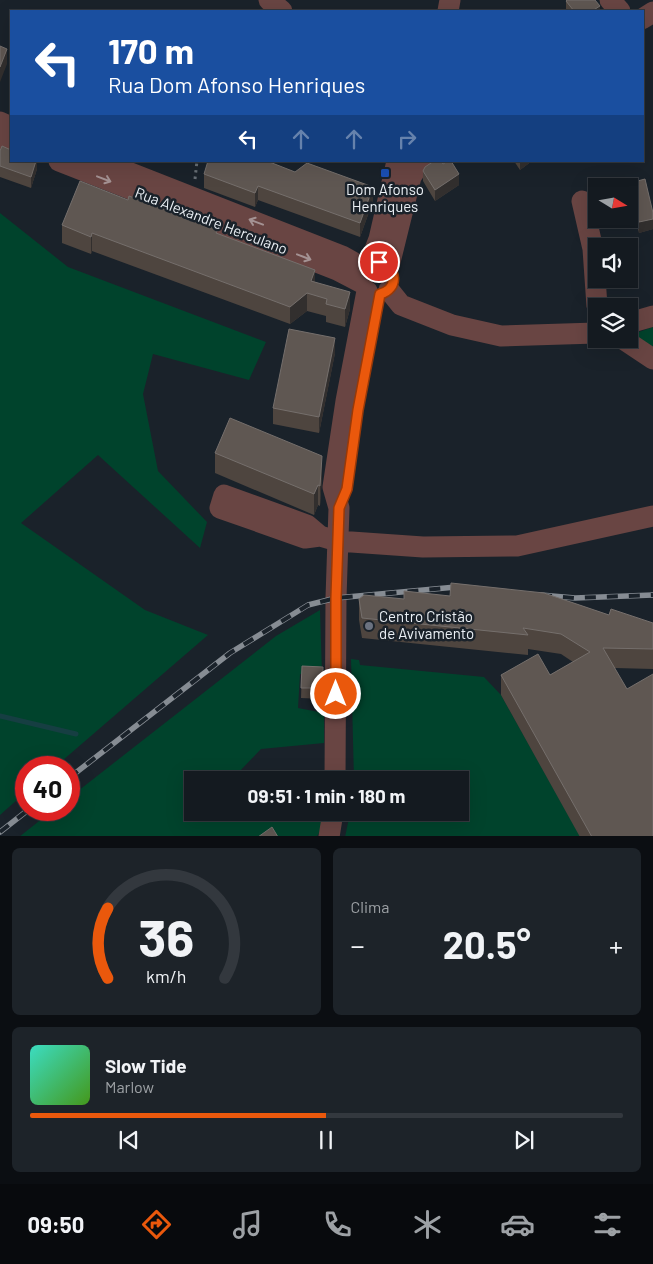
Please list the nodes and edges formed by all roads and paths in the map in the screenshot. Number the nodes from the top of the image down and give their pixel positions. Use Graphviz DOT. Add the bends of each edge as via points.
graph roads {
  1 [pos="269,0"];
  2 [pos="610,0"];
  3 [pos="281,10"];
  4 [pos="619,10"];
  5 [pos="62,162"];
  6 [pos="103,162"];
  7 [pos="397,162"];
  8 [pos="420,162"];
  9 [pos="582,201"];
  10 [pos="374,280"];
  11 [pos="596,298"];
  12 [pos="653,316"];
  13 [pos="638,320"];
  14 [pos="588,333"];
  15 [pos="636,348"];
  16 [pos="653,359"];
  17 [pos="653,516"];
  18 [pos="329,538"];
  19 [pos="335,771"];
  20 [pos="332,821"];
  21 [pos="329,836"];
  1 -- 3 [label="street"];
  2 -- 4 [label="street"];
  5 -- 10 [label="street, Rua Alexandre Herculano, one-way" via="338,270"];
  10 -- 6 [label="street, Rua Alexandre Herculano, one-way" via="342,256"];
  7 -- 10 [label="street" via="379,238"];
  8 -- 10 [label="street" via="411,177"];
  9 -- 11 [label="street" via="593,249"];
  10 -- 14 [label="street" via="401,305 452,325 501,336"];
  10 -- 18 [label="street" via="347,489"];
  12 -- 13 [label="street"];
  15 -- 16 [label="street"];
  17 -- 18 [label="street" via="517,546 423,547"];
  18 -- 19 [label="street" via="336,598"];
  20 -- 21 [label="street"];
}
